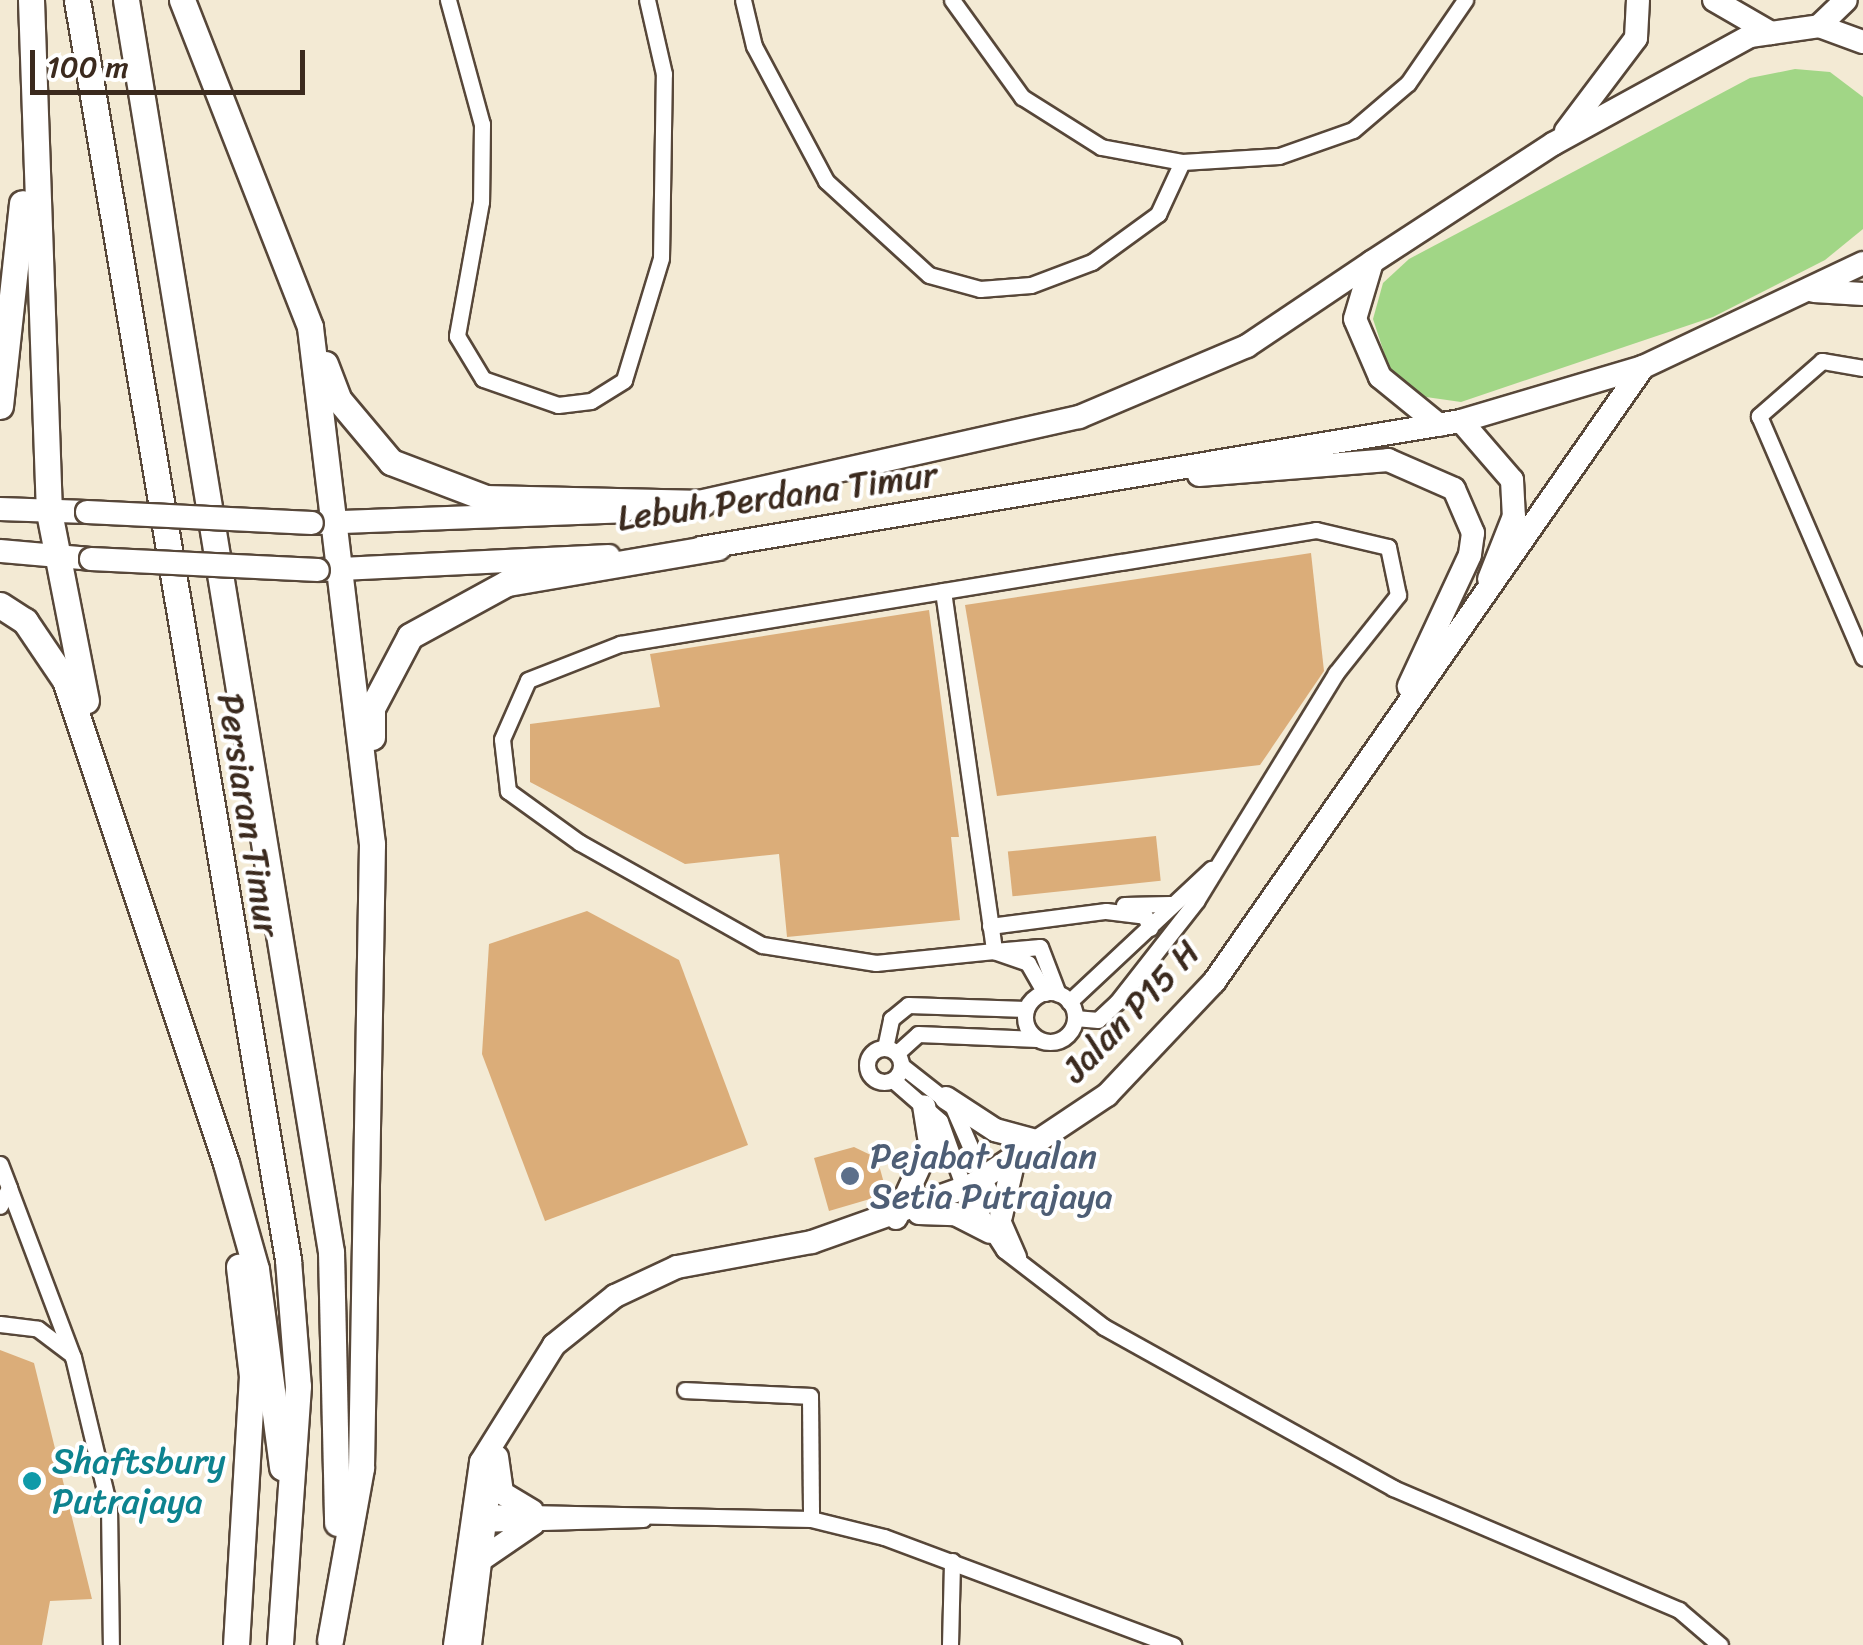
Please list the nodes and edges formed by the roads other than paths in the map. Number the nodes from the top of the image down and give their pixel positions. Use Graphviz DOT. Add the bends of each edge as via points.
graph roads {
  1 [pos="31,0"];
  2 [pos="77,0"];
  3 [pos="126,0"];
  4 [pos="182,0"];
  5 [pos="448,0"];
  6 [pos="648,0"];
  7 [pos="743,0"];
  8 [pos="952,0"];
  9 [pos="1464,0"];
  10 [pos="1638,0"];
  11 [pos="1714,0"];
  12 [pos="1846,0"];
  13 [pos="1819,26"];
  14 [pos="1771,33"];
  15 [pos="1863,42"];
  16 [pos="33,44"];
  17 [pos="1554,144"];
  18 [pos="1182,162"];
  19 [pos="1372,262"];
  20 [pos="1863,264"];
  21 [pos="1814,292"];
  22 [pos="1863,294"];
  23 [pos="310,327"];
  24 [pos="1644,367"];
  25 [pos="1863,368"];
  26 [pos="0,406"];
  27 [pos="1450,423"];
  28 [pos="1160,473"];
  29 [pos="703,503"];
  30 [pos="0,508"];
  31 [pos="49,512"];
  32 [pos="324,524"];
  33 [pos="718,547"];
  34 [pos="0,552"];
  35 [pos="56,556"];
  36 [pos="330,570"];
  37 [pos="943,591"];
  38 [pos="0,606"];
  39 [pos="1465,629"];
  40 [pos="1863,658"];
  41 [pos="1391,726"];
  42 [pos="372,844"];
  43 [pos="117,852"];
  44 [pos="1218,863"];
  45 [pos="1170,904"];
  46 [pos="1106,911"];
  47 [pos="990,926"];
  48 [pos="1150,928"];
  49 [pos="994,951"];
  50 [pos="1062,1002"];
  51 [pos="1026,1010"];
  52 [pos="1037,1039"];
  53 [pos="894,1062"];
  54 [pos="935,1102"];
  55 [pos="1036,1142"];
  56 [pos="1015,1155"];
  57 [pos="226,1163"];
  58 [pos="0,1164"];
  59 [pos="973,1184"];
  60 [pos="9,1188"];
  61 [pos="0,1206"];
  62 [pos="901,1216"];
  63 [pos="996,1224"];
  64 [pos="52,1293"];
  65 [pos="0,1324"];
  66 [pos="38,1329"];
  67 [pos="554,1345"];
  68 [pos="74,1357"];
  69 [pos="685,1390"];
  70 [pos="497,1457"];
  71 [pos="479,1518"];
  72 [pos="533,1518"];
  73 [pos="811,1519"];
  74 [pos="482,1559"];
  75 [pos="952,1561"];
  76 [pos="292,1564"];
  77 [pos="329,1642"];
  78 [pos="112,1645"];
  79 [pos="236,1645"];
  80 [pos="280,1645"];
  81 [pos="455,1645"];
  82 [pos="470,1645"];
  83 [pos="950,1645"];
  84 [pos="1173,1645"];
  85 [pos="1720,1645"];
  1 -- 16 [label="main road"];
  2 -- 76 [label="main road, Persiaran Timur" via="288,1260 298,1386"];
  3 -- 77 [label="main road, Persiaran Timur" via="331,1252 339,1494"];
  4 -- 23 [label="main road"];
  5 -- 6 [label="street" via="482,124 481,202 458,336 483,378 558,405 592,401 624,380 661,258 664,74"];
  7 -- 18 [label="street" via="754,46 826,181 929,275 980,289 1032,286 1092,262 1158,214"];
  8 -- 18 [label="street" via="1022,97 1101,146"];
  9 -- 18 [label="street" via="1408,83 1353,130 1279,156"];
  10 -- 17 [label="main road" via="1636,38 1615,76"];
  11 -- 14 [label="main road"];
  12 -- 13 [label="main road"];
  13 -- 14 [label="main road"];
  13 -- 15 [label="main road"];
  14 -- 17 [label="main road"];
  16 -- 26 [label="main road" via="11,367"];
  16 -- 31 [label="main road"];
  17 -- 19 [label="main road, Lebuh Perdana Timur"];
  19 -- 27 [label="main road, Jalan P15 H" via="1356,318 1380,377"];
  19 -- 29 [label="main road, Lebuh Perdana Timur" via="1247,346 1080,417"];
  20 -- 21 [label="main road, Lebuh Perdana Timur"];
  21 -- 22 [label="main road"];
  21 -- 24 [label="main road, Lebuh Perdana Timur"];
  23 -- 29 [label="main road" via="339,400 391,462 486,498"];
  23 -- 32 [label="main road"];
  24 -- 27 [label="main road, Lebuh Perdana Timur"];
  24 -- 39 [label="main road, Jalan P15 H"];
  25 -- 40 [label="street" via="1822,362 1759,416"];
  27 -- 28 [label="main road, Lebuh Perdana Timur"];
  27 -- 39 [label="main road, Jalan P15 H" via="1512,480 1514,516"];
  28 -- 33 [label="main road, Lebuh Perdana Timur"];
  28 -- 41 [label="main road" via="1234,476 1388,460 1454,489 1473,532 1470,555"];
  29 -- 32 [label="main road, Lebuh Perdana Timur" via="501,522"];
  30 -- 31 [label="main road, Lebuh Perdana Timur"];
  31 -- 32 [label="main road, Lebuh Perdana Timur, bridge"];
  31 -- 35 [label="main road"];
  32 -- 36 [label="main road"];
  33 -- 36 [label="main road, Lebuh Perdana Timur"];
  33 -- 42 [label="main road" via="507,583 410,636 372,708"];
  34 -- 35 [label="main road, Lebuh Perdana Timur"];
  35 -- 36 [label="main road, Lebuh Perdana Timur, bridge"];
  35 -- 43 [label="main road"];
  36 -- 42 [label="main road"];
  37 -- 44 [label="street" via="1316,530 1388,546 1398,595 1336,673"];
  37 -- 47 [label="street"];
  37 -- 49 [label="street" via="620,644 528,680 502,739 508,791 580,843 762,945 876,964"];
  38 -- 43 [label="main road" via="25,621 65,680"];
  39 -- 41 [label="main road, Jalan P15 H"];
  41 -- 55 [label="main road, Jalan P15 H" via="1214,982 1107,1095"];
  42 -- 77 [label="main road" via="362,1450"];
  43 -- 57 [label="main road"];
  44 -- 45 [label="street"];
  44 -- 50 [label="street" via="1098,1020"];
  45 -- 46 [label="street"];
  45 -- 48 [label="street"];
  46 -- 47 [label="street"];
  46 -- 48 [label="street" via="1145,916"];
  47 -- 49 [label="street"];
  48 -- 50 [label="street"];
  49 -- 50 [label="street" via="1028,964"];
  49 -- 50 [label="street" via="1040,947"];
  50 -- 51 [label="street"];
  50 -- 52 [label="street" via="1062,1039"];
  51 -- 52 [label="street"];
  51 -- 53 [label="street" via="908,1005 891,1019"];
  52 -- 53 [label="street" via="918,1034"];
  53 -- 54 [label="street"];
  54 -- 55 [label="main road"];
  54 -- 59 [label="street"];
  54 -- 62 [label="main road" via="930,1143"];
  55 -- 56 [label="main road, Jalan P15 H"];
  56 -- 59 [label="main road, Jalan P15 H"];
  56 -- 63 [label="main road"];
  57 -- 76 [label="main road" via="271,1360"];
  57 -- 79 [label="main road" via="252,1376"];
  58 -- 60 [label="street"];
  59 -- 62 [label="main road, Jalan P15 H"];
  59 -- 63 [label="street"];
  60 -- 61 [label="street"];
  60 -- 64 [label="street"];
  62 -- 63 [label="main road" via="955,1214"];
  62 -- 67 [label="main road, Jalan P15 H" via="677,1268 615,1296"];
  63 -- 85 [label="street" via="1029,1272 1196,1384 1475,1527 1679,1610"];
  64 -- 66 [label="street" via="50,1319"];
  64 -- 68 [label="street"];
  65 -- 66 [label="street"];
  66 -- 68 [label="street"];
  67 -- 70 [label="main road, Jalan P15 H"];
  67 -- 71 [label="main road, Jalan P15 H" via="502,1417"];
  68 -- 78 [label="street" via="109,1507"];
  69 -- 73 [label="street" via="810,1396"];
  70 -- 71 [label="main road, Jalan P15 H"];
  70 -- 72 [label="main road" via="502,1493"];
  71 -- 72 [label="street"];
  71 -- 74 [label="main road, Jalan P15 H"];
  71 -- 81 [label="main road, Jalan P15 H"];
  72 -- 73 [label="street"];
  72 -- 74 [label="main road"];
  73 -- 75 [label="street"];
  74 -- 82 [label="main road, Jalan P15 H"];
  75 -- 83 [label="street"];
  75 -- 84 [label="street"];
  76 -- 80 [label="main road, Persiaran Timur"];
}
